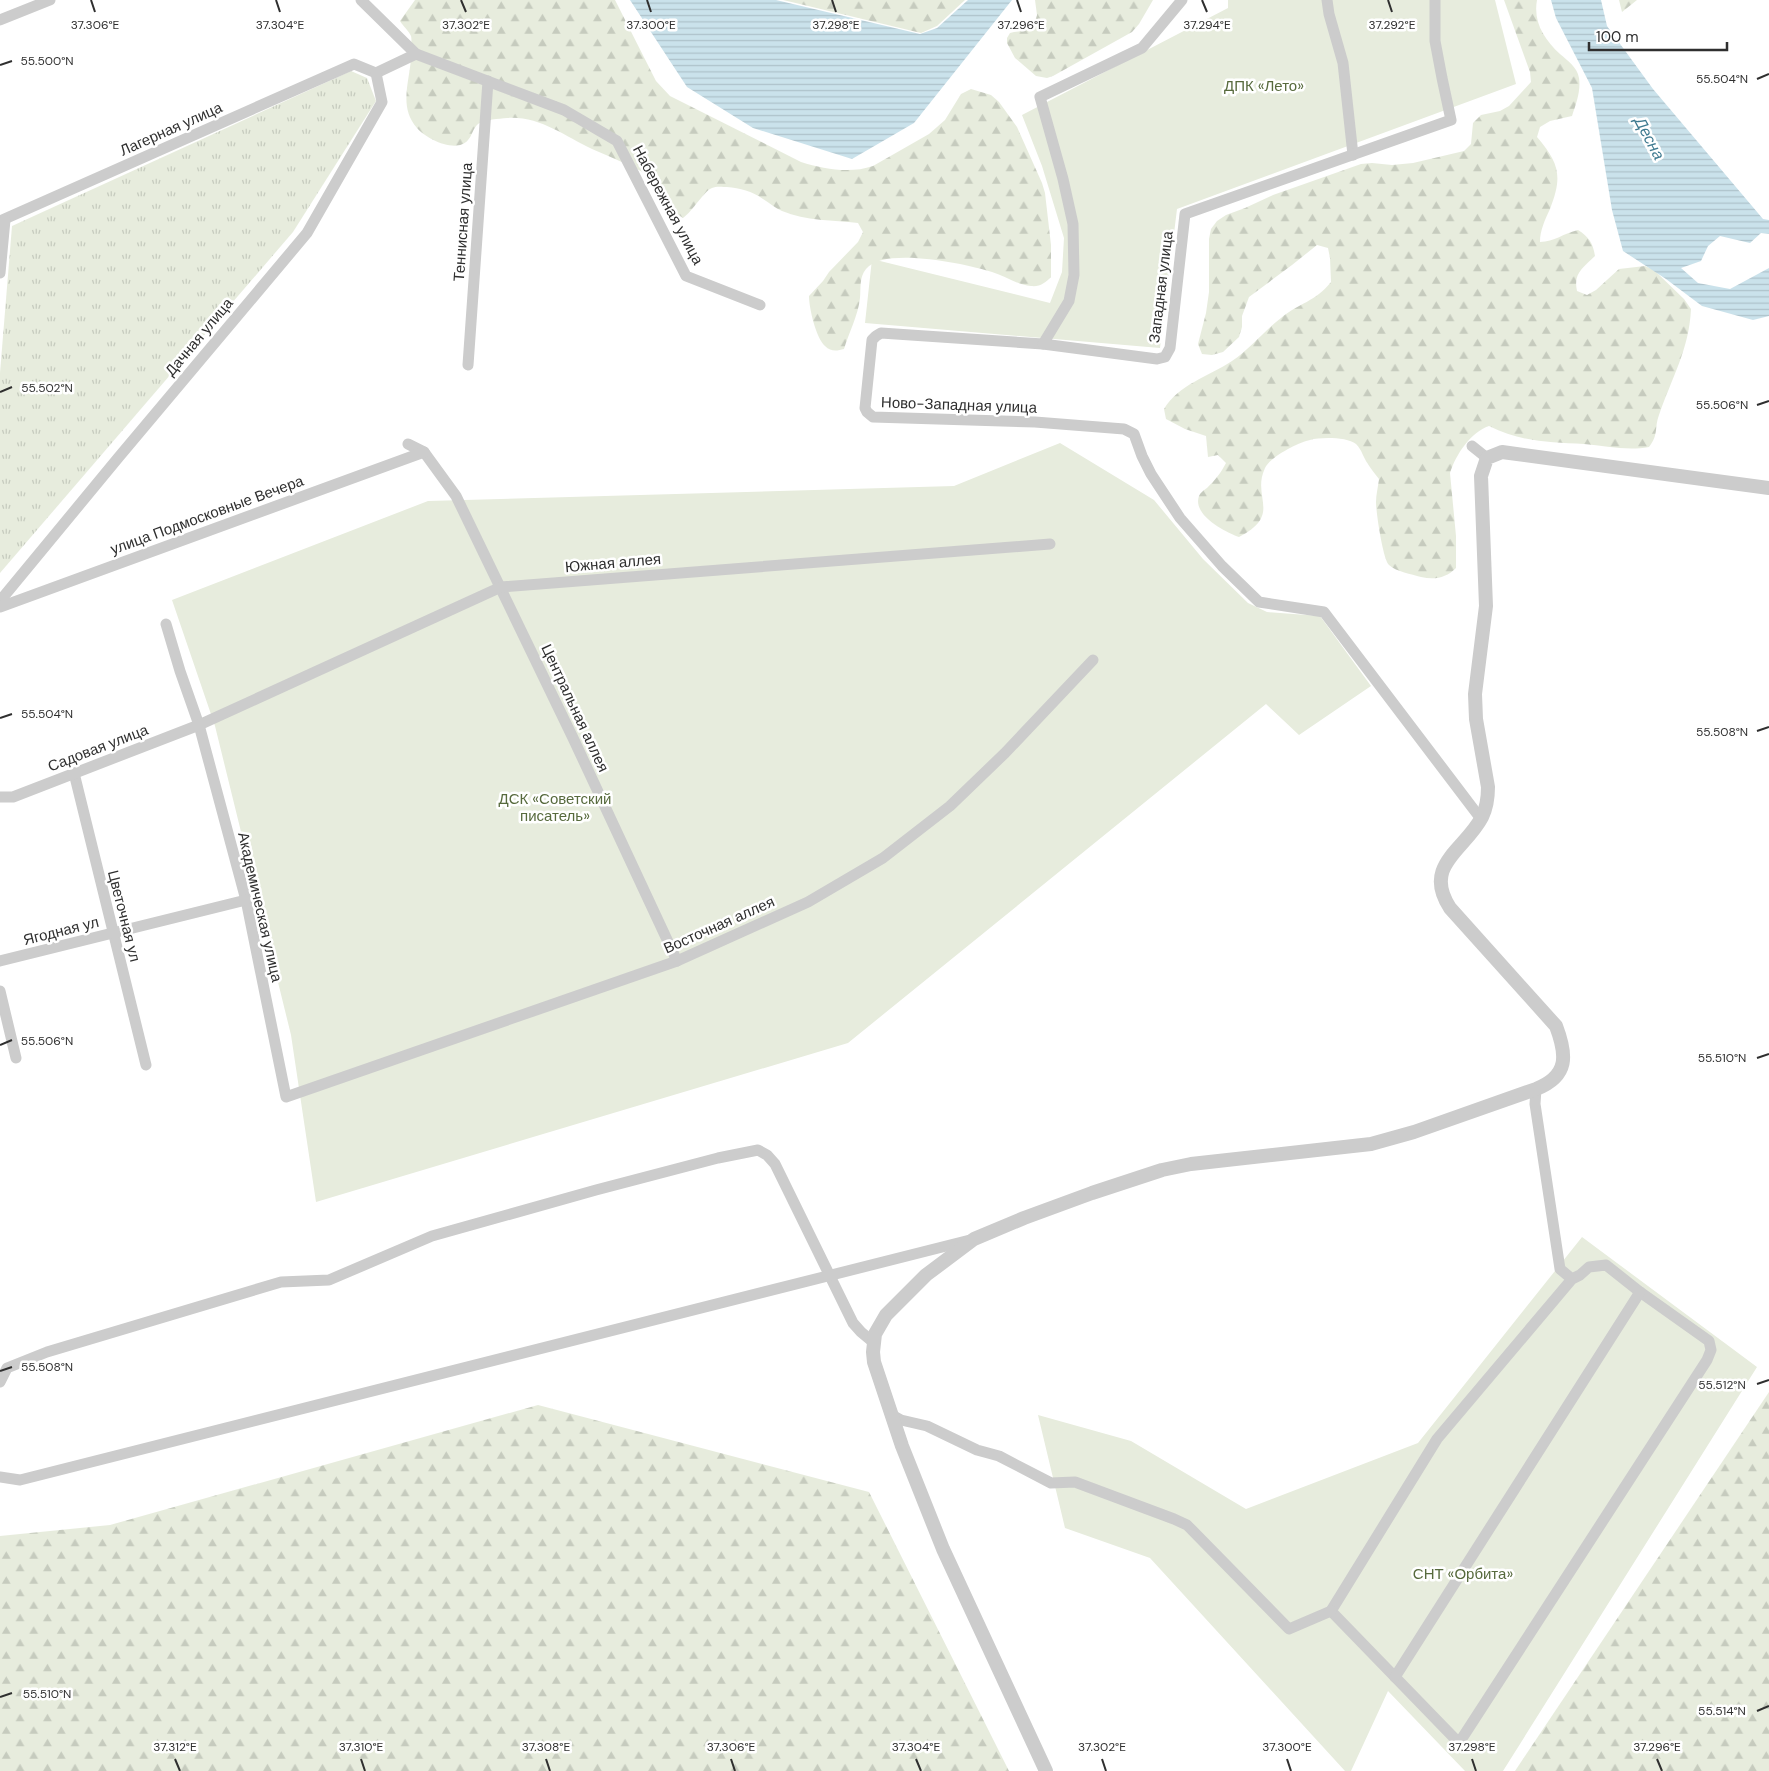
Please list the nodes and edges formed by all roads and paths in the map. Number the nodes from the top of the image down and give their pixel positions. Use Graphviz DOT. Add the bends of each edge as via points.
graph roads {
  1 [pos="50,0"];
  2 [pos="360,0"];
  3 [pos="1182,0"];
  4 [pos="1327,0"];
  5 [pos="1435,0"];
  6 [pos="0,20"];
  7 [pos="416,54"];
  8 [pos="376,73"];
  9 [pos="488,81"];
  10 [pos="1353,154"];
  11 [pos="2,220"];
  12 [pos="0,273"];
  13 [pos="760,305"];
  14 [pos="1043,344"];
  15 [pos="468,365"];
  16 [pos="408,444"];
  17 [pos="1472,446"];
  18 [pos="424,452"];
  19 [pos="1487,458"];
  20 [pos="1769,488"];
  21 [pos="1050,544"];
  22 [pos="501,587"];
  23 [pos="0,601"];
  24 [pos="0,607"];
  25 [pos="166,624"];
  26 [pos="1094,660"];
  27 [pos="203,723"];
  28 [pos="74,773"];
  29 [pos="0,797"];
  30 [pos="1481,819"];
  31 [pos="246,900"];
  32 [pos="113,933"];
  33 [pos="0,961"];
  34 [pos="678,961"];
  35 [pos="0,991"];
  36 [pos="16,1058"];
  37 [pos="146,1065"];
  38 [pos="1536,1089"];
  39 [pos="286,1097"];
  40 [pos="974,1239"];
  41 [pos="830,1276"];
  42 [pos="1572,1279"];
  43 [pos="1640,1292"];
  44 [pos="873,1342"];
  45 [pos="0,1382"];
  46 [pos="892,1415"];
  47 [pos="0,1477"];
  48 [pos="1331,1611"];
  49 [pos="1395,1678"];
  50 [pos="1046,1771"];
  1 -- 6 [label="street"];
  2 -- 7 [label="street"];
  3 -- 14 [label="street" via="1142,48 1040,97 1073,224 1074,275 1069,301"];
  4 -- 10 [label="street" via="1343,62"];
  5 -- 10 [label="street, Западная улица" via="1435,41 1451,120"];
  7 -- 8 [label="street"];
  7 -- 9 [label="street, Набережная улица"];
  8 -- 11 [label="street, Лагерная улица" via="354,64"];
  8 -- 23 [label="street, Дачная улица" via="382,102 307,233"];
  9 -- 13 [label="street, Набережная улица" via="564,110 617,141 686,276"];
  9 -- 15 [label="street, Теннисная улица"];
  10 -- 14 [label="street, Западная улица" via="1185,214 1170,348 1165,357 1157,359"];
  11 -- 12 [label="street"];
  14 -- 30 [label="street, Ново-Западная улица" via="881,333 872,340 865,408 873,417 1035,422 1124,430 1134,434 1151,474 1180,518 1222,566 1259,602 1324,612"];
  16 -- 18 [label="street"];
  17 -- 19 [label="street"];
  18 -- 22 [label="street, Центральная аллея" via="456,496"];
  18 -- 24 [label="street, улица Подмосковные Вечера"];
  19 -- 20 [label="street" via="1502,452"];
  19 -- 30 [label="street" via="1481,476 1486,606 1475,694 1488,787"];
  21 -- 22 [label="street, Южная аллея"];
  22 -- 27 [label="street, Южная аллея"];
  22 -- 34 [label="street, Центральная аллея"];
  25 -- 27 [label="street, Академическая улица" via="180,672"];
  26 -- 34 [label="street, Восточная аллея" via="950,806 883,858 808,902"];
  27 -- 28 [label="street, Садовая улица"];
  27 -- 31 [label="street, Академическая улица"];
  28 -- 29 [label="street, Садовая улица" via="13,797"];
  28 -- 32 [label="street, Цветочная ул"];
  30 -- 38 [label="street" via="1443,866 1442,892 1450,908 1556,1026 1564,1050 1562,1064 1552,1080"];
  31 -- 32 [label="street, Ягодная ул"];
  31 -- 39 [label="street, Академическая улица"];
  32 -- 33 [label="street, Ягодная ул"];
  32 -- 37 [label="street, Цветочная ул"];
  34 -- 39 [label="street, Восточная аллея"];
  35 -- 36 [label="street"];
  38 -- 40 [label="street" via="1371,1144 1226,1159 1162,1170 1083,1196"];
  38 -- 42 [label="street" via="1535,1104 1560,1269"];
  40 -- 41 [label="street"];
  40 -- 44 [label="street" via="926,1275 896,1305 878,1327"];
  41 -- 44 [label="street" via="853,1323"];
  41 -- 45 [label="street" via="775,1164 767,1154 758,1150 596,1190 432,1236 329,1280 281,1282 56,1350 7,1368"];
  41 -- 47 [label="street" via="20,1480"];
  42 -- 43 [label="street" via="1590,1267 1606,1265"];
  42 -- 48 [label="street" via="1436,1439"];
  43 -- 49 [label="street"];
  43 -- 49 [label="street" via="1709,1341 1711,1350 1707,1360 1459,1743"];
  44 -- 46 [label="street" via="874,1362"];
  46 -- 48 [label="street" via="999,1456 1051,1482 1076,1482 1187,1526 1289,1629"];
  46 -- 50 [label="street" via="943,1549"];
  48 -- 49 [label="street"];
}
